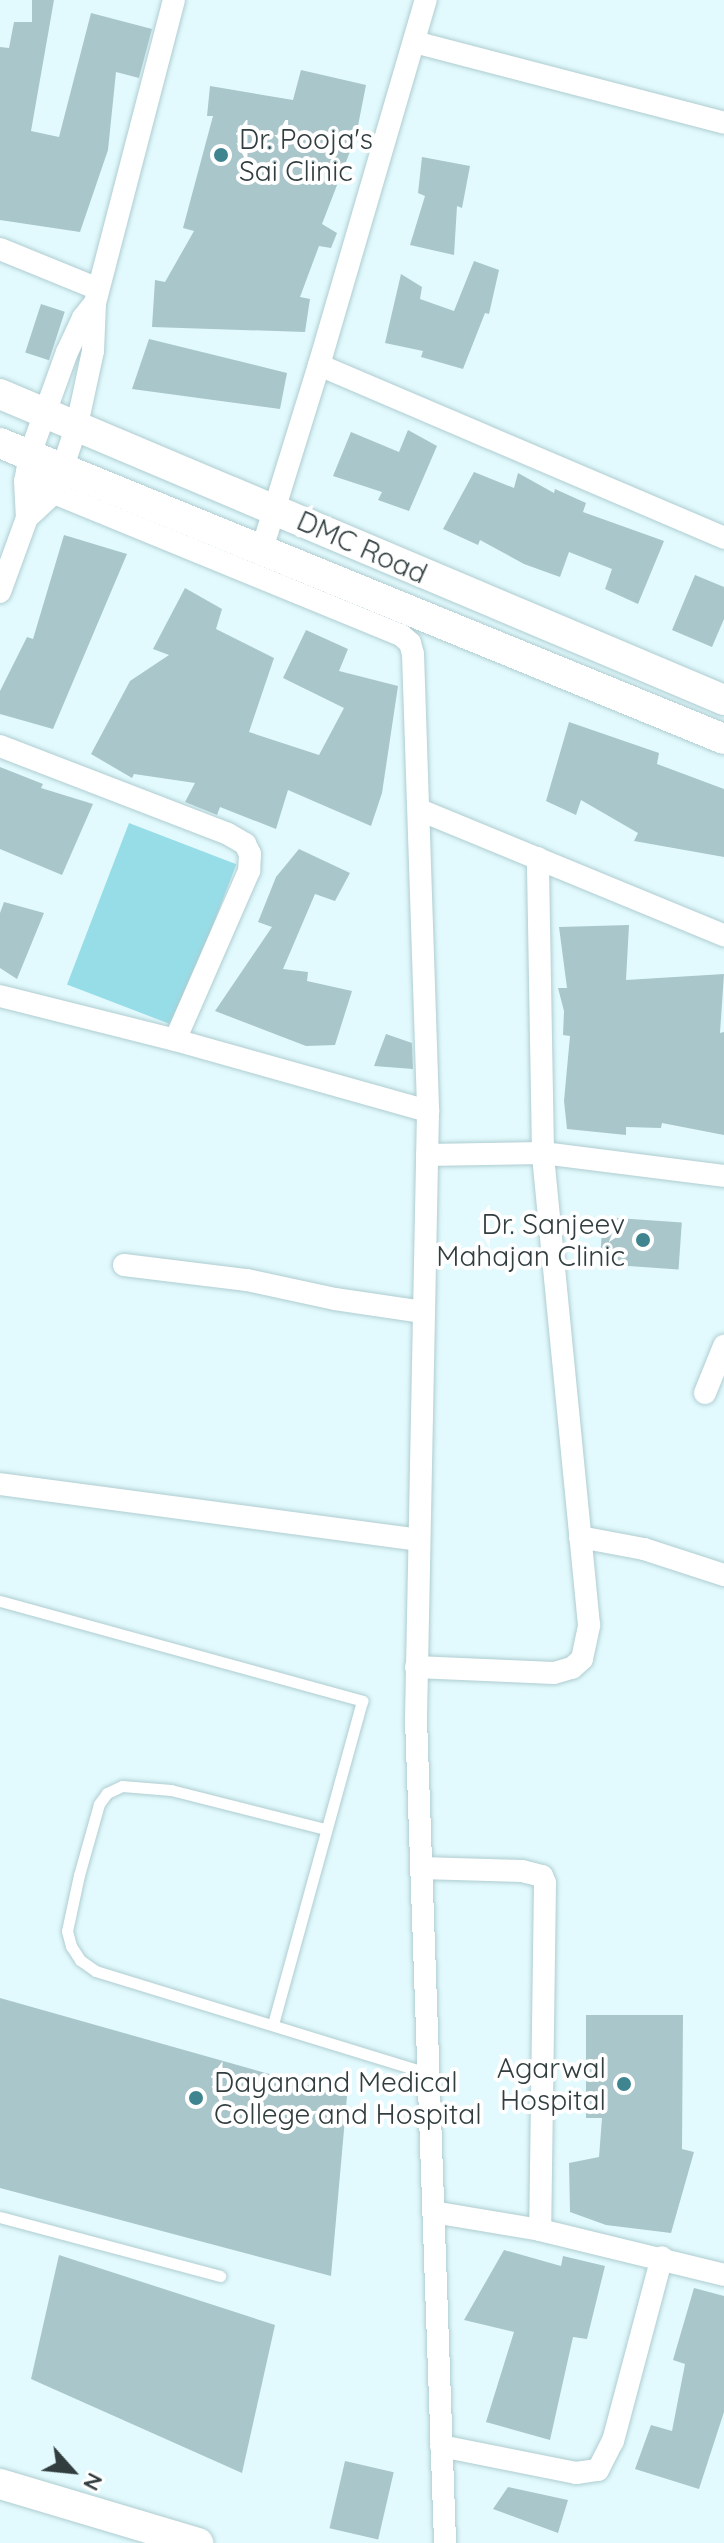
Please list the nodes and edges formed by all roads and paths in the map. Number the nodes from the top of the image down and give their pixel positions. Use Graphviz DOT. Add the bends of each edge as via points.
graph roads {
  1 [pos="174,0"];
  2 [pos="426,0"];
  3 [pos="414,42"];
  4 [pos="724,123"];
  5 [pos="0,249"];
  6 [pos="96,296"];
  7 [pos="319,365"];
  8 [pos="0,394"];
  9 [pos="44,411"];
  10 [pos="77,425"];
  11 [pos="0,443"];
  12 [pos="27,467"];
  13 [pos="58,480"];
  14 [pos="275,509"];
  15 [pos="27,518"];
  16 [pos="724,538"];
  17 [pos="262,549"];
  18 [pos="0,592"];
  19 [pos="724,700"];
  20 [pos="724,739"];
  21 [pos="0,746"];
  22 [pos="420,810"];
  23 [pos="538,858"];
  24 [pos="724,935"];
  25 [pos="0,996"];
  26 [pos="175,1040"];
  27 [pos="428,1111"];
  28 [pos="543,1153"];
  29 [pos="427,1155"];
  30 [pos="724,1176"];
  31 [pos="124,1265"];
  32 [pos="423,1312"];
  33 [pos="724,1346"];
  34 [pos="705,1393"];
  35 [pos="0,1484"];
  36 [pos="580,1537"];
  37 [pos="418,1540"];
  38 [pos="724,1575"];
  39 [pos="0,1601"];
  40 [pos="416,1667"];
  41 [pos="325,1829"];
  42 [pos="421,1868"];
  43 [pos="273,2024"];
  44 [pos="428,2073"];
  45 [pos="433,2212"];
  46 [pos="0,2217"];
  47 [pos="540,2230"];
  48 [pos="662,2257"];
  49 [pos="724,2275"];
  50 [pos="220,2276"];
  51 [pos="441,2446"];
  52 [pos="0,2484"];
  53 [pos="198,2543"];
  54 [pos="445,2543"];
  1 -- 6 [label="street"];
  2 -- 3 [label="street"];
  3 -- 4 [label="street"];
  3 -- 7 [label="street"];
  5 -- 6 [label="street"];
  6 -- 9 [label="street"];
  6 -- 10 [label="street" via="93,351"];
  7 -- 14 [label="street"];
  7 -- 16 [label="street"];
  8 -- 9 [label="street, DMC Road"];
  9 -- 10 [label="street, DMC Road"];
  9 -- 12 [label="street"];
  10 -- 13 [label="street"];
  10 -- 14 [label="street, DMC Road"];
  11 -- 12 [label="street"];
  12 -- 13 [label="street"];
  12 -- 15 [label="street"];
  13 -- 15 [label="street"];
  13 -- 17 [label="street"];
  13 -- 22 [label="street" via="410,643"];
  14 -- 17 [label="street"];
  14 -- 19 [label="street, DMC Road"];
  15 -- 18 [label="street"];
  17 -- 20 [label="street"];
  21 -- 26 [label="street" via="245,844 249,871"];
  22 -- 23 [label="street"];
  22 -- 27 [label="street"];
  23 -- 24 [label="street"];
  23 -- 28 [label="street"];
  25 -- 26 [label="street"];
  26 -- 27 [label="street"];
  27 -- 29 [label="street"];
  28 -- 29 [label="street"];
  28 -- 30 [label="street"];
  28 -- 36 [label="street"];
  29 -- 32 [label="street"];
  31 -- 32 [label="street" via="247,1280"];
  32 -- 37 [label="street"];
  33 -- 34 [label="street"];
  35 -- 37 [label="street"];
  36 -- 38 [label="street" via="644,1549"];
  36 -- 40 [label="street" via="589,1625 582,1659 572,1668 540,1674"];
  37 -- 40 [label="street"];
  39 -- 41 [label="lane" via="362,1701"];
  40 -- 42 [label="street"];
  41 -- 43 [label="lane"];
  41 -- 43 [label="lane" via="171,1790 122,1786 99,1804 79,1875 67,1931 80,1960 106,1975"];
  42 -- 44 [label="street"];
  42 -- 47 [label="street" via="522,1871 542,1876 545,1883"];
  43 -- 44 [label="lane"];
  44 -- 45 [label="street"];
  45 -- 47 [label="street"];
  45 -- 51 [label="street"];
  46 -- 50 [label="lane"];
  47 -- 48 [label="street"];
  48 -- 49 [label="street"];
  48 -- 51 [label="street" via="613,2441 598,2470 576,2473"];
  51 -- 54 [label="street"];
  52 -- 53 [label="street"];
}
